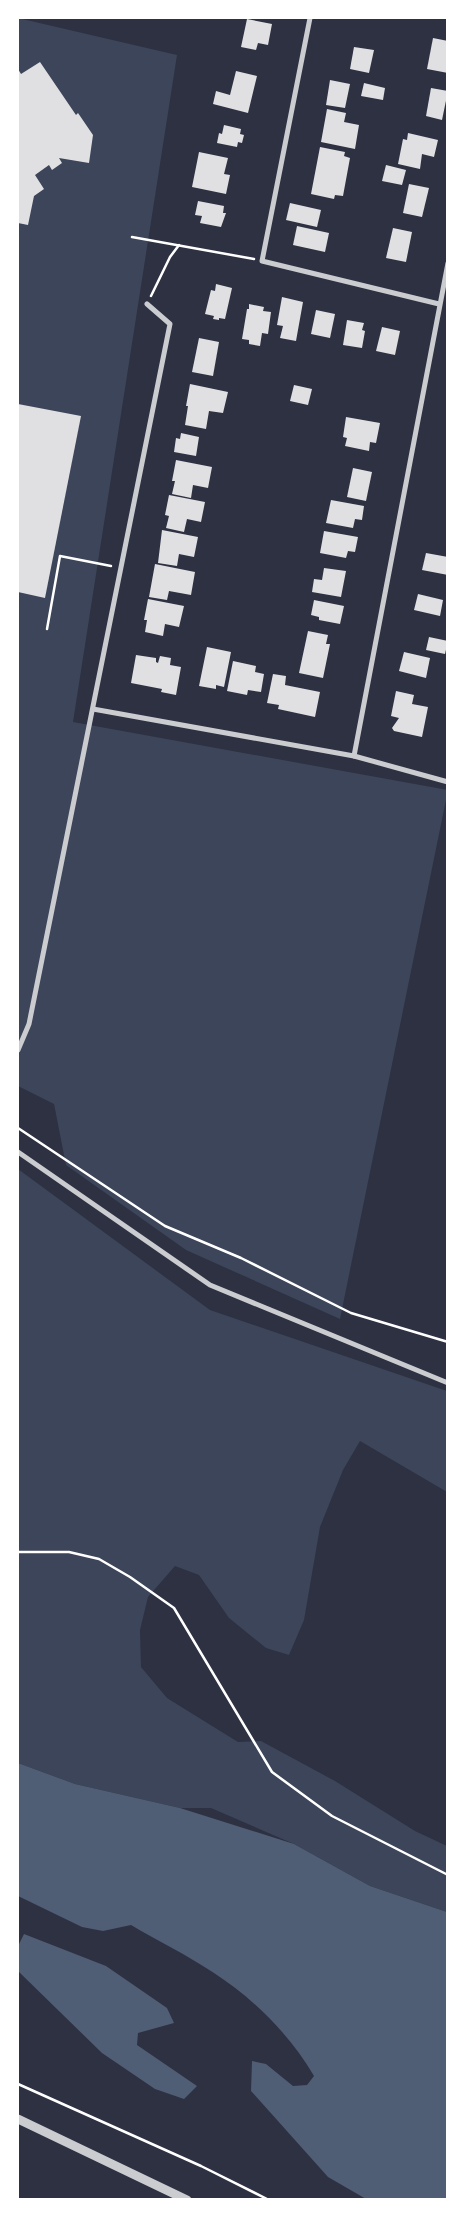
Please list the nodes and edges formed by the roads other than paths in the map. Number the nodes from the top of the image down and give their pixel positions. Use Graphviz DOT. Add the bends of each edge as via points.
graph roads {
  1 [pos="310,18"];
  2 [pos="448,263"];
  3 [pos="147,304"];
  4 [pos="439,304"];
  5 [pos="93,709"];
  6 [pos="354,756"];
  7 [pos="448,782"];
  8 [pos="18,1050"];
  9 [pos="18,1152"];
  10 [pos="448,1383"];
  11 [pos="18,2119"];
  12 [pos="187,2200"];
  1 -- 4 [label="street" via="262,261"];
  2 -- 4 [label="street"];
  3 -- 5 [label="street" via="170,324"];
  4 -- 6 [label="street"];
  5 -- 6 [label="street"];
  5 -- 8 [label="street" via="29,1024"];
  6 -- 7 [label="street"];
  9 -- 10 [label="street" via="210,1285"];
  11 -- 12 [label="street"];
}
